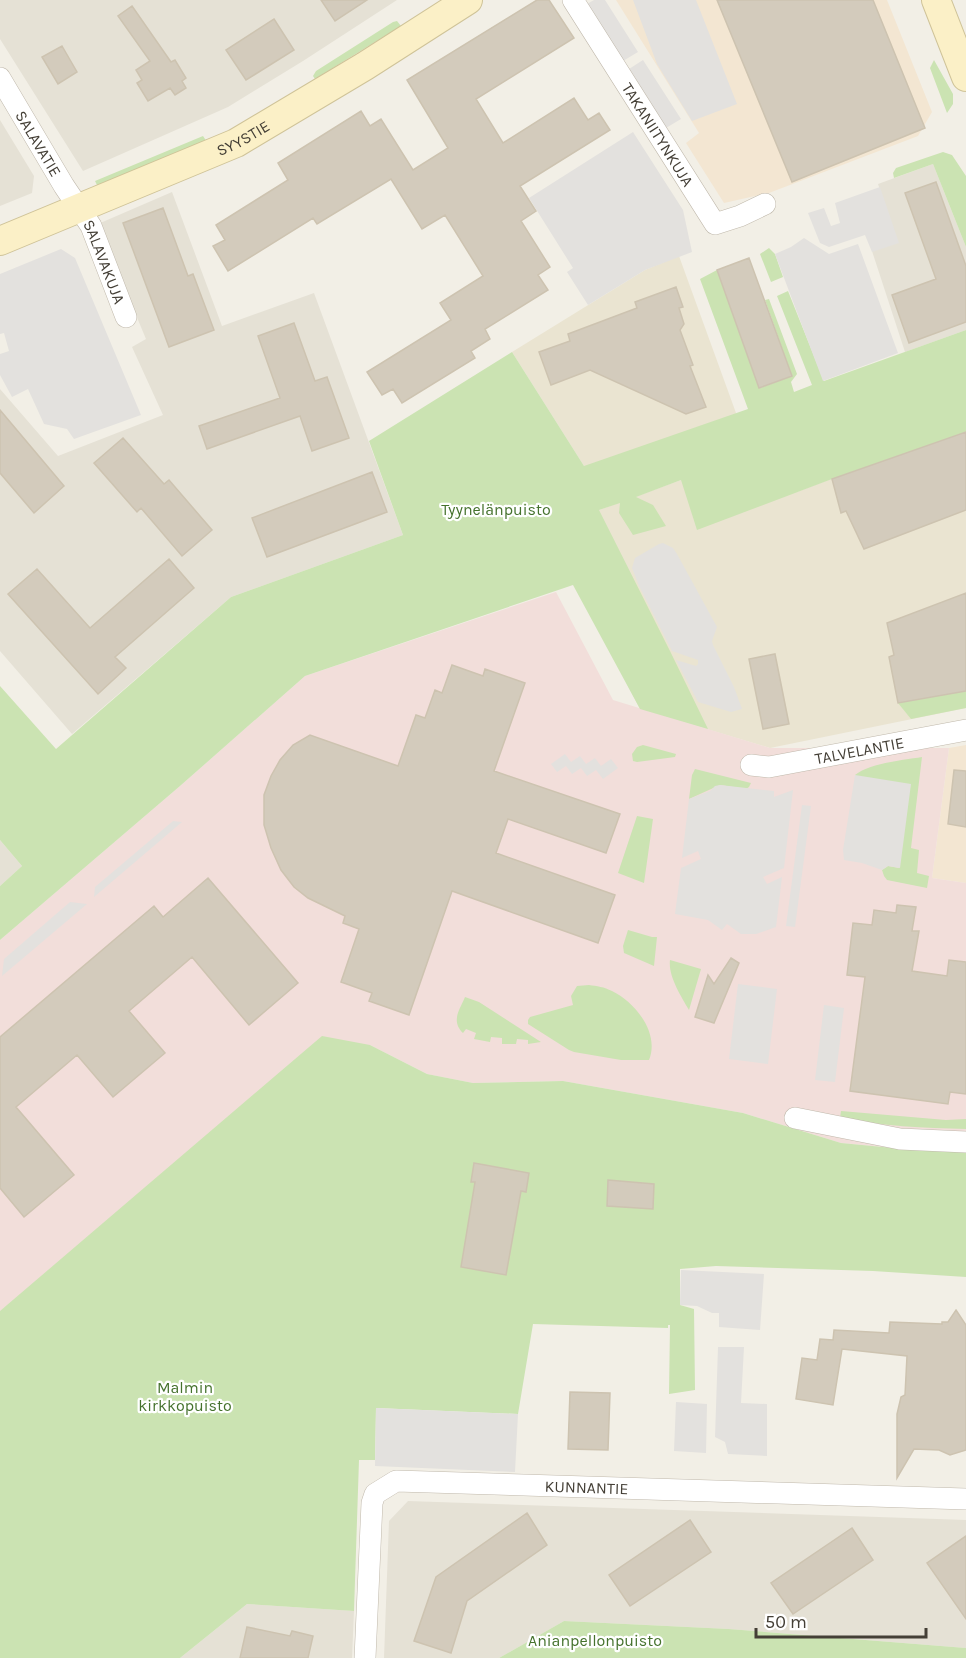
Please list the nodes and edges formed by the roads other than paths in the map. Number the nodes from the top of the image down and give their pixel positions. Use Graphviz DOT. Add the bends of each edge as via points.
graph roads {
  1 [pos="468,0"];
  2 [pos="573,0"];
  3 [pos="936,0"];
  4 [pos="966,77"];
  5 [pos="0,78"];
  6 [pos="765,204"];
  7 [pos="78,208"];
  8 [pos="0,241"];
  9 [pos="126,317"];
  10 [pos="966,730"];
  11 [pos="751,765"];
  12 [pos="795,1118"];
  13 [pos="966,1142"];
  14 [pos="966,1499"];
  15 [pos="365,1658"];
  1 -- 7 [label="street, SYYSTIE" via="236,143"];
  2 -- 6 [label="street, TAKANIITYNKUJA" via="715,224"];
  3 -- 4 [label="street"];
  5 -- 7 [label="street, SALAVATIE"];
  7 -- 8 [label="street, SYYSTIE"];
  7 -- 9 [label="street, SALAVAKUJA" via="91,226"];
  10 -- 11 [label="street, TALVELANTIE" via="769,767"];
  12 -- 13 [label="street" via="900,1139"];
  14 -- 15 [label="street, KUNNANTIE" via="396,1481 375,1494 372,1503"];
}
